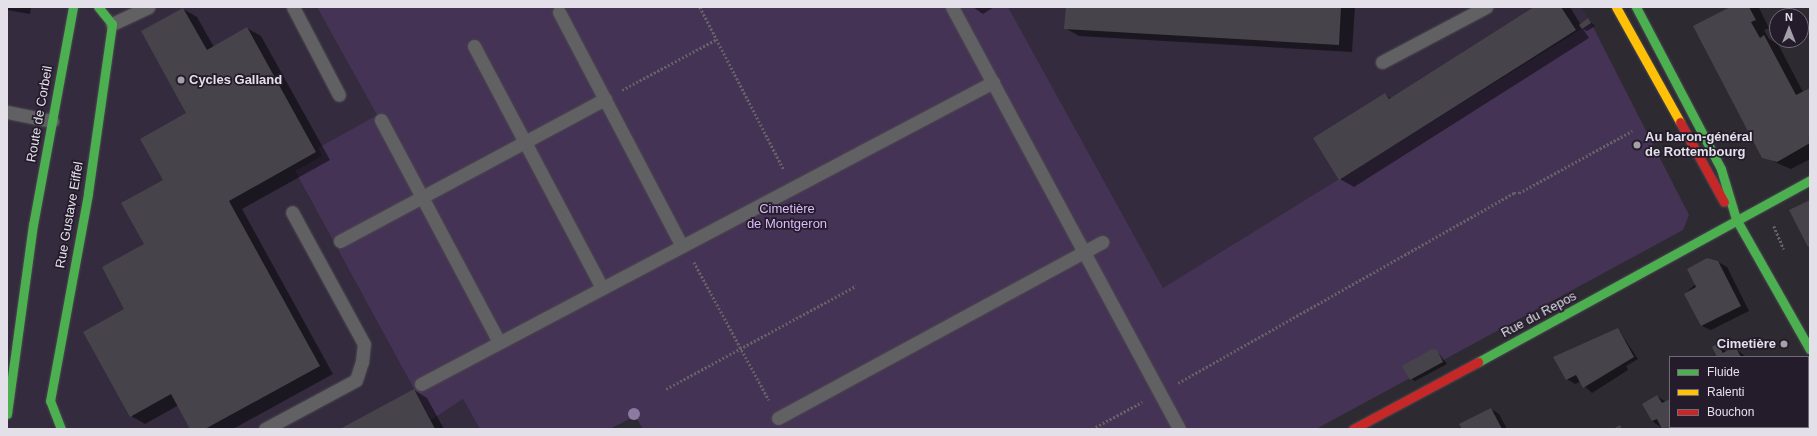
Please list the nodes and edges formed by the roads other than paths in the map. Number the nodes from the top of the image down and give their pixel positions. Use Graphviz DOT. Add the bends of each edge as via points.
graph roads {
  1 [pos="73,7"];
  2 [pos="98,7"];
  3 [pos="148,7"];
  4 [pos="293,7"];
  5 [pos="952,7"];
  6 [pos="1486,7"];
  7 [pos="1616,7"];
  8 [pos="1636,7"];
  9 [pos="559,12"];
  10 [pos="112,24"];
  11 [pos="474,46"];
  12 [pos="1382,62"];
  13 [pos="992,82"];
  14 [pos="339,95"];
  15 [pos="604,99"];
  16 [pos="7,112"];
  17 [pos="380,120"];
  18 [pos="52,121"];
  19 [pos="524,142"];
  20 [pos="1810,180"];
  21 [pos="422,197"];
  22 [pos="292,212"];
  23 [pos="1736,219"];
  24 [pos="33,225"];
  25 [pos="340,241"];
  26 [pos="1102,242"];
  27 [pos="682,246"];
  28 [pos="1084,252"];
  29 [pos="602,288"];
  30 [pos="13,290"];
  31 [pos="499,342"];
  32 [pos="1810,350"];
  33 [pos="420,384"];
  34 [pos="7,414"];
  35 [pos="778,418"];
  36 [pos="62,429"];
  37 [pos="264,429"];
  38 [pos="1180,429"];
  39 [pos="1353,429"];
  1 -- 18 [label="main road, Route de Corbeil"];
  2 -- 10 [label="main road"];
  3 -- 10 [label="lane"];
  4 -- 14 [label="lane"];
  5 -- 13 [label="lane"];
  6 -- 12 [label="lane"];
  7 -- 23 [label="main road" via="1706,176"];
  8 -- 23 [label="main road" via="1721,169"];
  9 -- 15 [label="lane"];
  10 -- 36 [label="main road, Rue Gustave Eiffel" via="88,193 50,401"];
  11 -- 19 [label="lane"];
  13 -- 27 [label="lane"];
  13 -- 28 [label="lane"];
  15 -- 19 [label="lane"];
  15 -- 27 [label="lane"];
  16 -- 18 [label="lane"];
  17 -- 21 [label="lane"];
  18 -- 24 [label="main road, Route de Corbeil"];
  19 -- 21 [label="lane"];
  19 -- 29 [label="lane"];
  20 -- 23 [label="main road, Rue du Repos"];
  21 -- 25 [label="lane"];
  21 -- 31 [label="lane"];
  22 -- 37 [label="lane" via="364,344 362,362 356,380"];
  23 -- 32 [label="main road"];
  23 -- 39 [label="main road, Rue du Repos" via="1702,242"];
  24 -- 30 [label="main road, Route de Corbeil"];
  24 -- 34 [label="main road, Route de Corbeil"];
  26 -- 28 [label="lane"];
  27 -- 29 [label="lane"];
  28 -- 35 [label="lane"];
  28 -- 38 [label="lane"];
  29 -- 31 [label="lane"];
  31 -- 33 [label="lane"];
}
